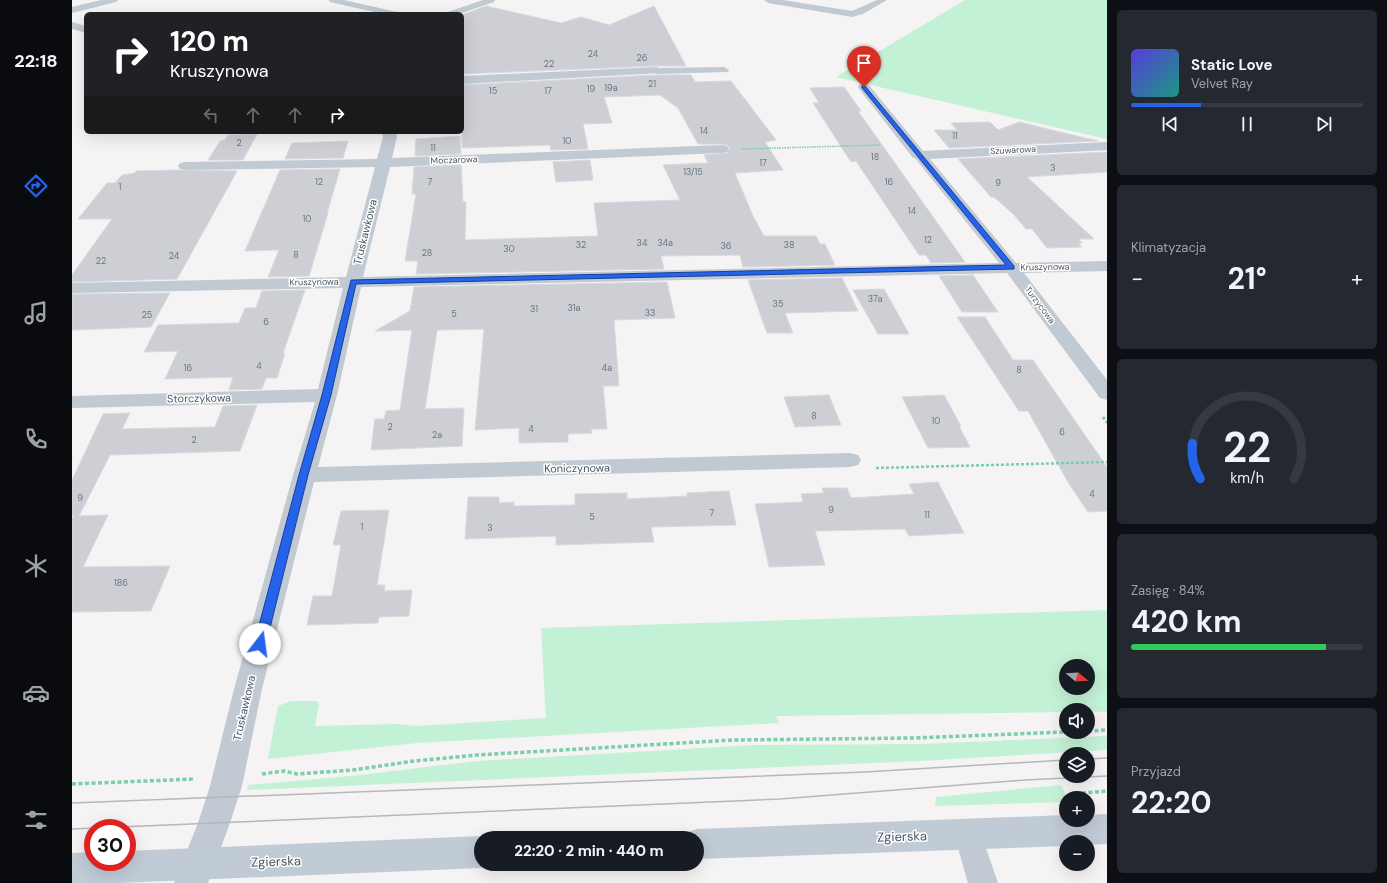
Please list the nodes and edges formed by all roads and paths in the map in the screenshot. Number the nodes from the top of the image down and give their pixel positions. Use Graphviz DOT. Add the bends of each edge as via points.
graph roads {
  1 [pos="107,0"];
  2 [pos="333,0"];
  3 [pos="491,0"];
  4 [pos="768,0"];
  5 [pos="883,0"];
  6 [pos="72,10"];
  7 [pos="385,12"];
  8 [pos="456,12"];
  9 [pos="72,25"];
  10 [pos="84,29"];
  11 [pos="724,70"];
  12 [pos="657,71"];
  13 [pos="464,80"];
  14 [pos="864,87"];
  15 [pos="389,134"];
  16 [pos="1107,146"];
  17 [pos="722,149"];
  18 [pos="913,149"];
  19 [pos="382,163"];
  20 [pos="185,166"];
  21 [pos="1107,266"];
  22 [pos="1011,267"];
  23 [pos="353,282"];
  24 [pos="72,288"];
  25 [pos="1107,394"];
  26 [pos="327,395"];
  27 [pos="72,402"];
  28 [pos="850,460"];
  29 [pos="1107,462"];
  30 [pos="304,475"];
  31 [pos="1107,730"];
  32 [pos="1095,731"];
  33 [pos="1059,732"];
  34 [pos="259,774"];
  35 [pos="198,779"];
  36 [pos="72,784"];
  37 [pos="1095,792"];
  38 [pos="1107,792"];
  39 [pos="1107,829"];
  40 [pos="968,834"];
  41 [pos="704,844"];
  42 [pos="474,853"];
  43 [pos="72,869"];
  44 [pos="194,874"];
  45 [pos="983,883"];
  1 -- 6 [label="main road"];
  2 -- 7 [label="lane"];
  3 -- 8 [label="lane"];
  4 -- 5 [label="lane" via="852,14"];
  9 -- 10 [label="street"];
  11 -- 12 [label="lane"];
  12 -- 13 [label="street"];
  14 -- 18 [label="street, Turzycowa"];
  15 -- 19 [label="street, Truskawkowa"];
  16 -- 18 [label="street, Szuwarowa"];
  17 -- 18 [label="path"];
  17 -- 19 [label="street, Moczarowa"];
  18 -- 22 [label="street, Turzycowa"];
  19 -- 20 [label="street, Moczarowa"];
  19 -- 23 [label="street, Truskawkowa"];
  21 -- 22 [label="street, Kruszynowa"];
  22 -- 23 [label="street, Kruszynowa"];
  22 -- 25 [label="street, Turzycowa"];
  23 -- 24 [label="street, Kruszynowa"];
  23 -- 26 [label="street, Truskawkowa"];
  26 -- 27 [label="street, Storczykowa"];
  26 -- 30 [label="street, Truskawkowa"];
  28 -- 29 [label="path" via="878,468"];
  28 -- 30 [label="street, Koniczynowa"];
  30 -- 44 [label="street, Truskawkowa" via="248,690 226,786"];
  31 -- 32 [label="path"];
  33 -- 34 [label="path" via="912,738 732,740 477,755 353,770"];
  35 -- 36 [label="path"];
  37 -- 38 [label="path"];
  39 -- 40 [label="main road, Zgierska"];
  40 -- 41 [label="main road, Zgierska"];
  40 -- 45 [label="lane"];
  42 -- 44 [label="main road, Zgierska"];
  43 -- 44 [label="main road, Zgierska"];
}
